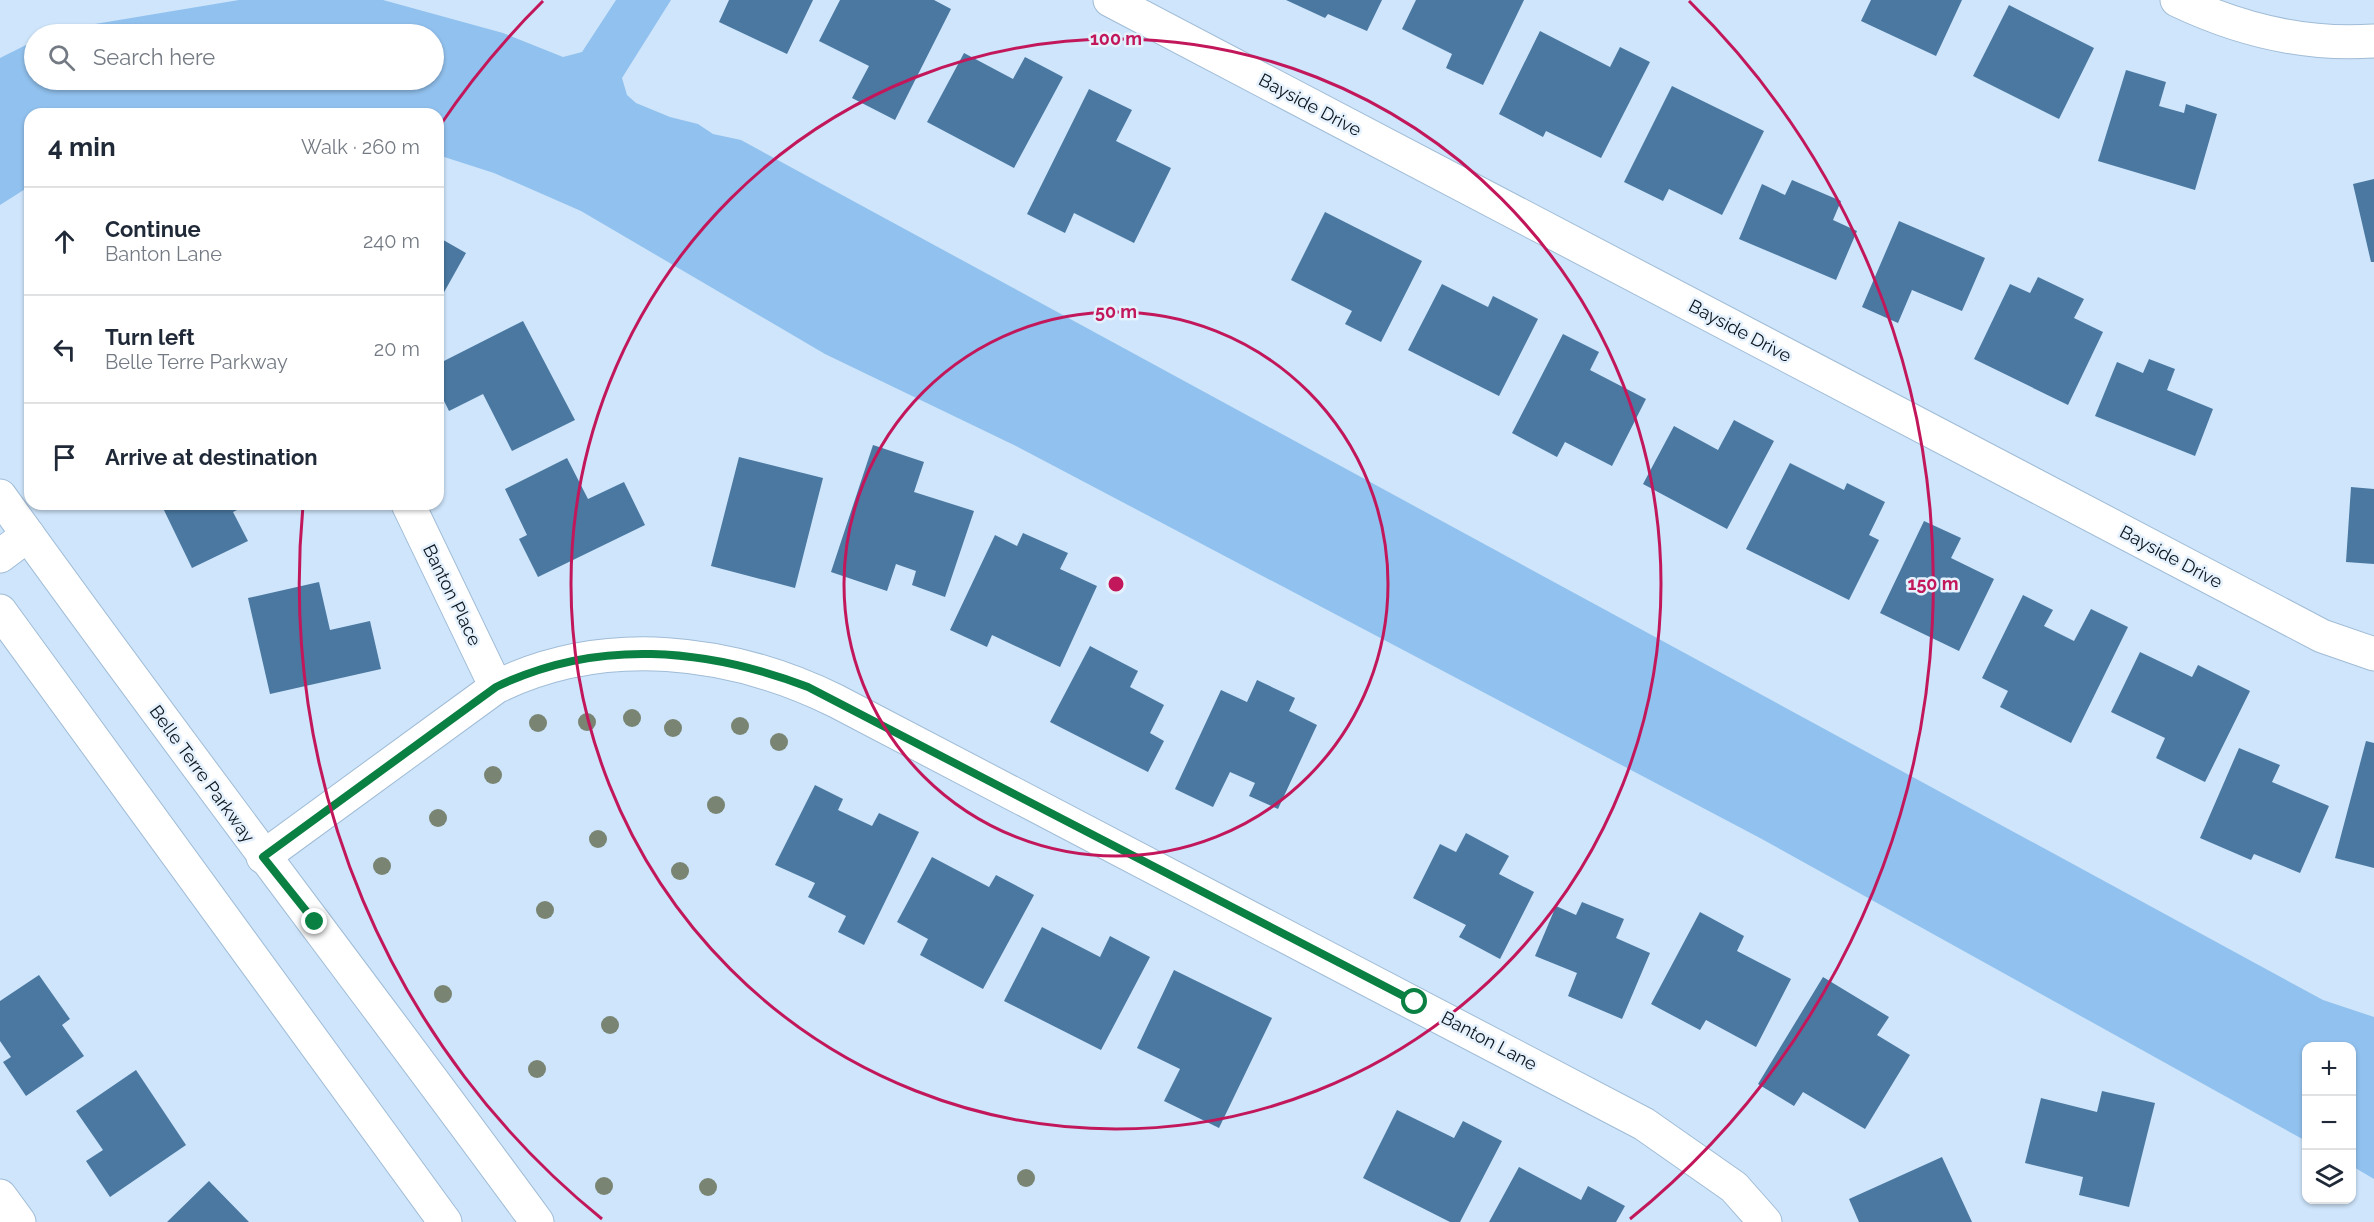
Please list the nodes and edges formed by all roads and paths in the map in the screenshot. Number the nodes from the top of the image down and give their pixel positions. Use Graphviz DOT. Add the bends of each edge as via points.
graph roads {
  1 [pos="1110,0"];
  2 [pos="2177,0"];
  3 [pos="2374,41"];
  4 [pos="0,496"];
  5 [pos="411,510"];
  6 [pos="28,536"];
  7 [pos="0,556"];
  8 [pos="0,611"];
  9 [pos="2374,654"];
  10 [pos="496,687"];
  11 [pos="263,857"];
  12 [pos="0,1196"];
  13 [pos="19,1222"];
  14 [pos="445,1222"];
  15 [pos="537,1222"];
  16 [pos="1765,1222"];
  1 -- 9 [label="street, Bayside Drive" via="2322,636"];
  2 -- 3 [label="street" via="2225,21 2289,39"];
  4 -- 6 [label="street, Belle Terre Parkway"];
  5 -- 10 [label="street, Banton Place"];
  6 -- 7 [label="street"];
  6 -- 11 [label="street, Belle Terre Parkway"];
  8 -- 14 [label="street"];
  10 -- 11 [label="street, Banton Lane"];
  10 -- 16 [label="street, Banton Lane" via="534,671 579,660 668,654 725,661 808,687 1644,1124 1734,1187"];
  11 -- 15 [label="street, Belle Terre Parkway" via="353,971"];
  12 -- 13 [label="street"];
}
